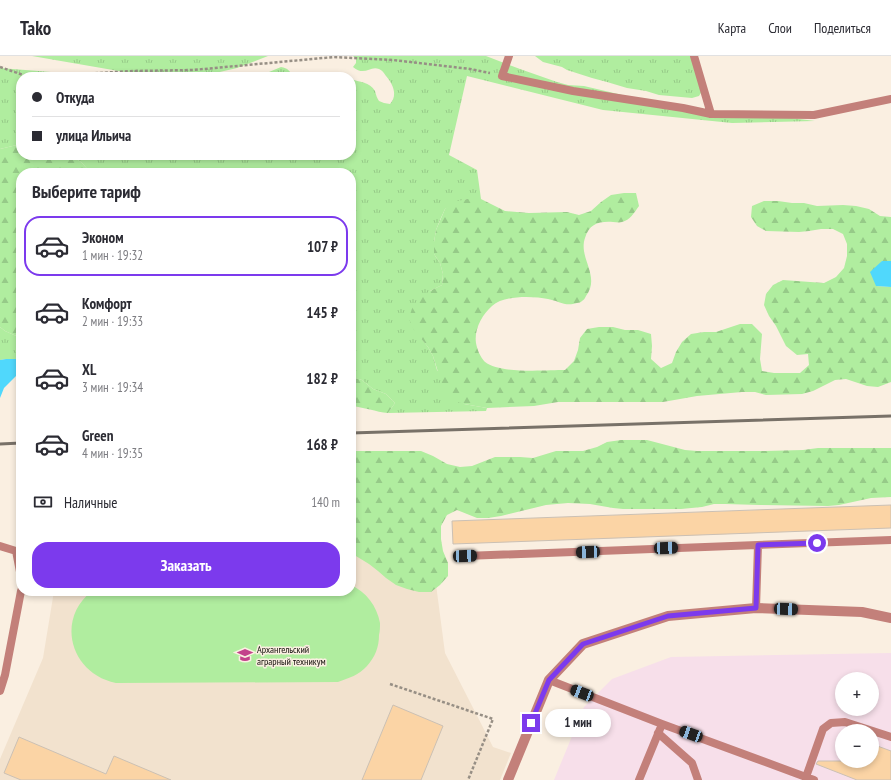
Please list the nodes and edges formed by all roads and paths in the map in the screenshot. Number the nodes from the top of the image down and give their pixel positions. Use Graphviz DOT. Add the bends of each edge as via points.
graph roads {
  1 [pos="509,56"];
  2 [pos="694,56"];
  3 [pos="0,67"];
  4 [pos="116,72"];
  5 [pos="16,73"];
  6 [pos="502,76"];
  7 [pos="891,99"];
  8 [pos="711,114"];
  9 [pos="891,540"];
  10 [pos="758,545"];
  11 [pos="0,546"];
  12 [pos="16,551"];
  13 [pos="465,556"];
  14 [pos="20,596"];
  15 [pos="756,608"];
  16 [pos="891,618"];
  17 [pos="549,680"];
  18 [pos="390,684"];
  19 [pos="0,691"];
  20 [pos="662,724"];
  21 [pos="658,733"];
  22 [pos="891,737"];
  23 [pos="810,778"];
  24 [pos="468,780"];
  25 [pos="508,780"];
  26 [pos="639,780"];
  27 [pos="698,780"];
  1 -- 6 [label="lane"];
  2 -- 8 [label="lane"];
  3 -- 5 [label="path"];
  4 -- 6 [label="path" via="193,70 334,57 393,60 470,69"];
  6 -- 8 [label="lane" via="573,91"];
  7 -- 8 [label="lane" via="814,115"];
  9 -- 10 [label="lane"];
  10 -- 13 [label="lane"];
  10 -- 15 [label="lane"];
  11 -- 12 [label="lane"];
  14 -- 19 [label="lane"];
  15 -- 16 [label="street" via="862,612"];
  15 -- 17 [label="street" via="668,616 583,644"];
  17 -- 20 [label="lane"];
  17 -- 25 [label="street"];
  18 -- 24 [label="path" via="493,719"];
  20 -- 21 [label="lane"];
  20 -- 23 [label="lane"];
  21 -- 26 [label="lane"];
  21 -- 27 [label="lane" via="692,763"];
  22 -- 23 [label="lane" via="845,722 832,723 824,729"];
}
